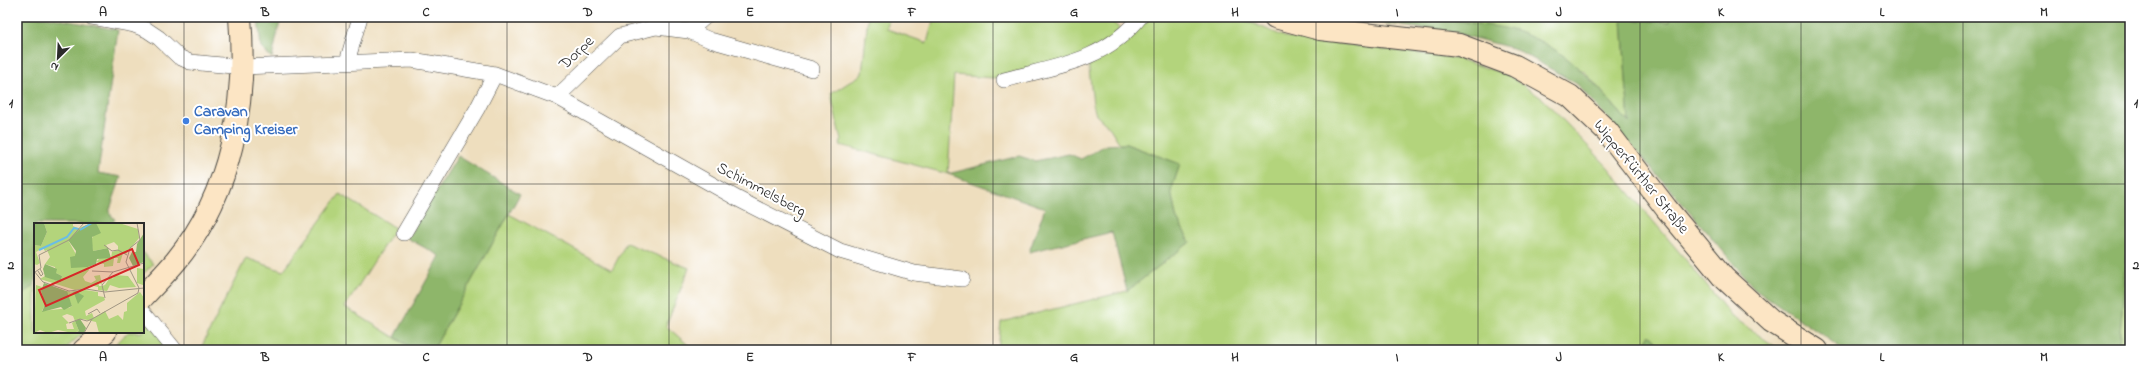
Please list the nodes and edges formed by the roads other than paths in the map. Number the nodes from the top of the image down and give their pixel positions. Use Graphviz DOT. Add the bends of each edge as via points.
graph roads {
  1 [pos="91,17"];
  2 [pos="240,17"];
  3 [pos="360,17"];
  4 [pos="705,17"];
  5 [pos="1140,17"];
  6 [pos="1275,17"];
  7 [pos="689,31"];
  8 [pos="347,62"];
  9 [pos="243,67"];
  10 [pos="812,69"];
  11 [pos="495,74"];
  12 [pos="1004,80"];
  13 [pos="557,97"];
  14 [pos="404,233"];
  15 [pos="962,279"];
  16 [pos="144,296"];
  17 [pos="144,312"];
  18 [pos="104,333"];
  19 [pos="84,350"];
  20 [pos="175,350"];
  21 [pos="1817,350"];
  1 -- 9 [label="street" via="134,24 159,38 179,57 190,62"];
  2 -- 9 [label="main road"];
  3 -- 8 [label="street"];
  4 -- 7 [label="street"];
  5 -- 12 [label="street" via="1117,40 1089,58"];
  6 -- 21 [label="main road, Wipperfürther Straße" via="1320,29 1459,45 1515,66 1570,96 1607,131 1723,277 1771,321"];
  7 -- 10 [label="street, Dorpe" via="710,40"];
  7 -- 13 [label="street, Dorpe" via="656,27 620,36"];
  8 -- 9 [label="street"];
  8 -- 11 [label="street" via="412,60"];
  9 -- 16 [label="main road" via="237,122 223,178 203,221 177,260"];
  11 -- 13 [label="street"];
  11 -- 14 [label="street"];
  13 -- 15 [label="street, Schimmelsberg" via="738,200 840,251 914,273"];
  17 -- 20 [label="street"];
  18 -- 19 [label="main road"];
}
